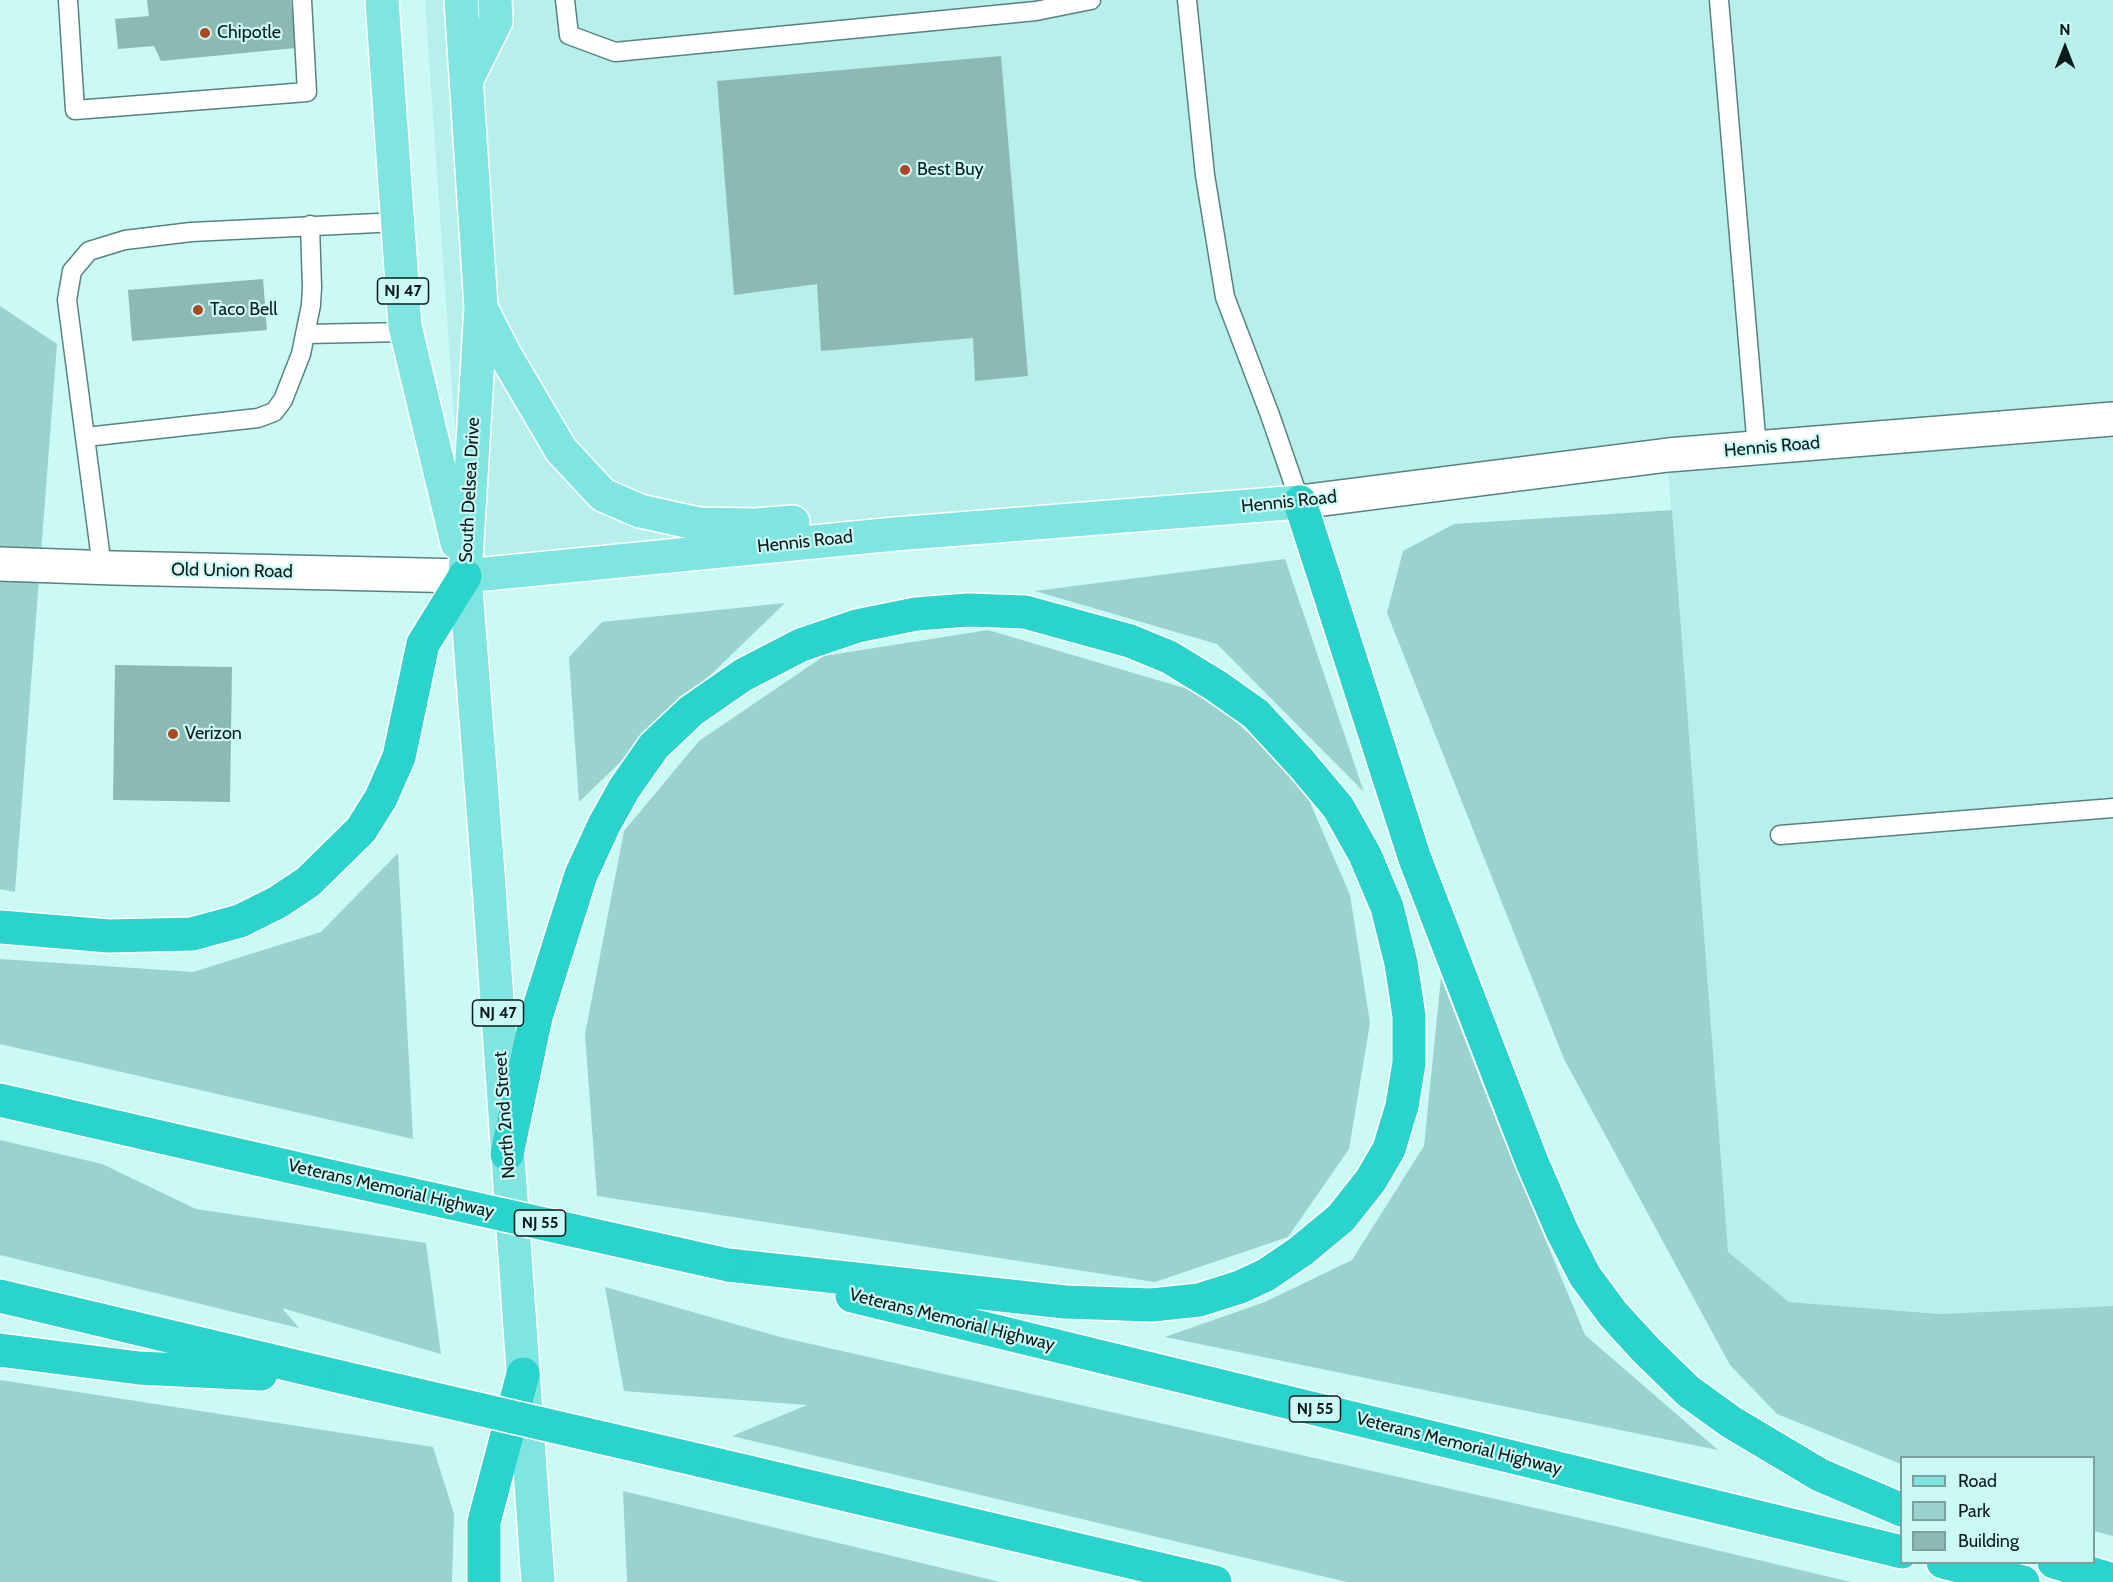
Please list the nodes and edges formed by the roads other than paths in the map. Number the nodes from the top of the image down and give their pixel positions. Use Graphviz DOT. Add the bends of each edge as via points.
graph roads {
  1 [pos="68,0"];
  2 [pos="302,0"];
  3 [pos="382,0"];
  4 [pos="461,0"];
  5 [pos="495,0"];
  6 [pos="565,0"];
  7 [pos="1090,0"];
  8 [pos="1187,0"];
  9 [pos="1719,0"];
  10 [pos="466,81"];
  11 [pos="398,222"];
  12 [pos="310,225"];
  13 [pos="481,306"];
  14 [pos="406,332"];
  15 [pos="305,333"];
  16 [pos="2113,418"];
  17 [pos="86,437"];
  18 [pos="1757,448"];
  19 [pos="1300,502"];
  20 [pos="895,534"];
  21 [pos="0,564"];
  22 [pos="102,567"];
  23 [pos="465,576"];
  24 [pos="2113,808"];
  25 [pos="1780,835"];
  26 [pos="0,927"];
  27 [pos="0,1100"];
  28 [pos="507,1154"];
  29 [pos="728,1265"];
  30 [pos="0,1296"];
  31 [pos="0,1350"];
  32 [pos="524,1374"];
  33 [pos="345,1378"];
  34 [pos="1900,1509"];
  35 [pos="1900,1552"];
  36 [pos="1947,1564"];
  37 [pos="2057,1564"];
  38 [pos="2113,1580"];
  39 [pos="484,1582"];
  40 [pos="538,1582"];
  41 [pos="1215,1582"];
  42 [pos="2022,1582"];
  1 -- 2 [label="lane" via="75,110 307,92"];
  3 -- 11 [label="main road, South Delsea Drive / NJ 47"];
  4 -- 10 [label="main road, South Delsea Drive / NJ 47"];
  5 -- 10 [label="main road" via="496,21"];
  6 -- 7 [label="lane" via="569,35 615,52 1036,11"];
  8 -- 19 [label="lane" via="1205,175 1225,297"];
  9 -- 18 [label="lane"];
  10 -- 13 [label="main road, South Delsea Drive / NJ 47"];
  11 -- 12 [label="lane"];
  11 -- 14 [label="main road, South Delsea Drive / NJ 47"];
  12 -- 15 [label="lane" via="312,287"];
  12 -- 17 [label="lane" via="191,232 125,240 89,251 72,271 67,300"];
  13 -- 20 [label="main road" via="561,450 603,495 640,512 699,524 755,525 835,519"];
  13 -- 23 [label="main road, South Delsea Drive / NJ 47"];
  14 -- 15 [label="lane"];
  14 -- 23 [label="main road, South Delsea Drive / NJ 47"];
  15 -- 17 [label="lane" via="283,400 274,412 258,418"];
  16 -- 18 [label="street, Hennis Road"];
  17 -- 22 [label="lane"];
  18 -- 19 [label="street, Hennis Road" via="1668,455"];
  19 -- 20 [label="main road, Hennis Road"];
  19 -- 34 [label="highway" via="1415,859 1532,1162 1585,1276 1647,1351 1688,1390 1731,1422 1820,1475"];
  20 -- 23 [label="main road, Hennis Road"];
  21 -- 22 [label="street, Old Union Road"];
  22 -- 23 [label="street, Old Union Road"];
  23 -- 26 [label="highway" via="423,644 399,757 381,798 361,830 308,882 240,921 192,933 109,936"];
  23 -- 28 [label="main road, North 2nd Street / NJ 47"];
  24 -- 25 [label="lane"];
  27 -- 29 [label="highway, Veterans Memorial Highway / NJ 55, bridge"];
  28 -- 29 [label="highway" via="536,1017 581,875 604,825 654,746 692,711 743,675 801,645 856,626 968,610 1025,612 1130,641 1169,657 1256,714 1338,807 1388,907 1401,963 1409,1016 1409,1063 1402,1106 1389,1149 1341,1218 1266,1275 1240,1287 1199,1300 1152,1305 1065,1302"];
  28 -- 32 [label="main road, North 2nd Street / NJ 47"];
  29 -- 35 [label="highway, Veterans Memorial Highway / NJ 55"];
  30 -- 33 [label="highway"];
  31 -- 33 [label="highway" via="139,1368"];
  32 -- 39 [label="highway" via="484,1522"];
  32 -- 40 [label="main road, North 2nd Street / NJ 47"];
  33 -- 41 [label="highway, bridge"];
  36 -- 42 [label="highway"];
  37 -- 38 [label="highway"];
}
